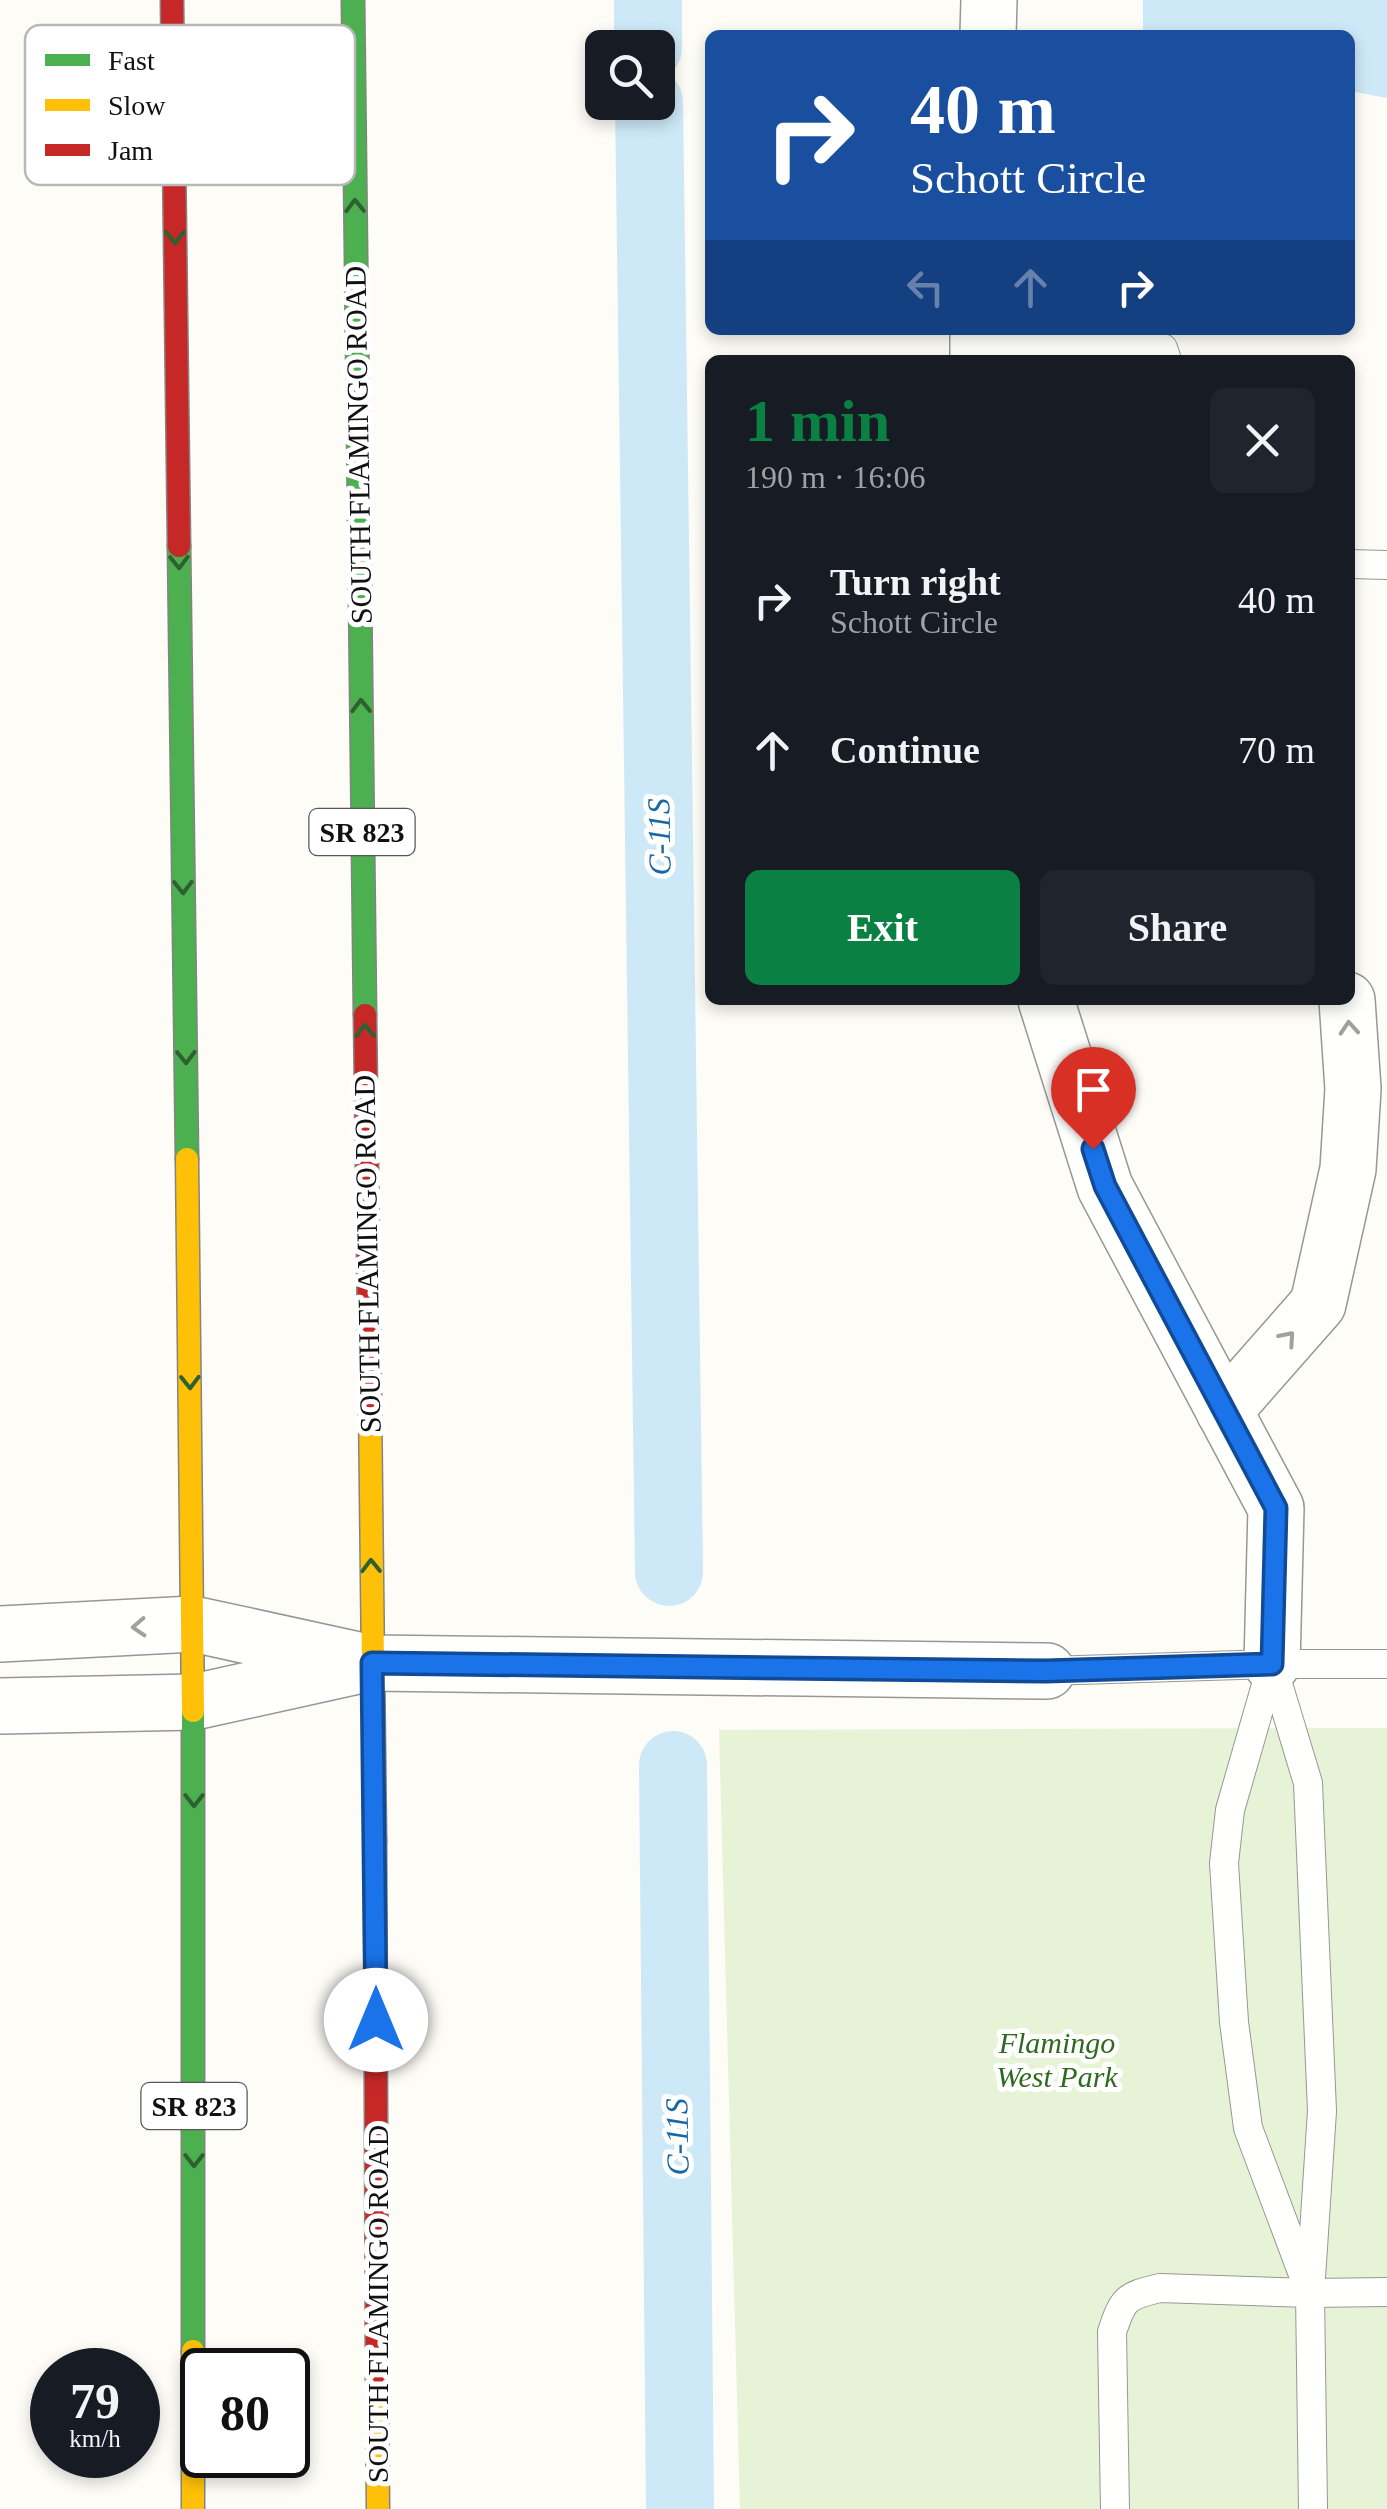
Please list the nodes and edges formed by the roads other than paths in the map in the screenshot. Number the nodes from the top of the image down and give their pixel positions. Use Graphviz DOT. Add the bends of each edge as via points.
graph roads {
  1 [pos="172,0"];
  2 [pos="353,0"];
  3 [pos="989,0"];
  4 [pos="172,25"];
  5 [pos="353,25"];
  6 [pos="988,30"];
  7 [pos="355,175"];
  8 [pos="174,185"];
  9 [pos="978,344"];
  10 [pos="1165,354"];
  11 [pos="1355,564"];
  12 [pos="1387,565"];
  13 [pos="1048,1005"];
  14 [pos="1347,1005"];
  15 [pos="1224,1411"];
  16 [pos="193,1624"];
  17 [pos="0,1634"];
  18 [pos="372,1663"];
  19 [pos="1272,1664"];
  20 [pos="1387,1664"];
  21 [pos="1046,1671"];
  22 [pos="194,1702"];
  23 [pos="0,1706"];
  24 [pos="1387,2292"];
  25 [pos="1310,2293"];
  26 [pos="193,2509"];
  27 [pos="378,2509"];
  28 [pos="1115,2509"];
  29 [pos="1313,2509"];
  1 -- 4 [label="highway, SR 823, one-way"];
  5 -- 2 [label="highway, SOUTH FLAMINGO ROAD / SR 823, one-way"];
  3 -- 6 [label="street"];
  18 -- 7 [label="highway, SOUTH FLAMINGO ROAD / SR 823, one-way"];
  8 -- 16 [label="highway, SR 823, one-way"];
  9 -- 10 [label="lane"];
  11 -- 12 [label="lane"];
  13 -- 15 [label="street" via="1105,1186"];
  15 -- 14 [label="street, one-way" via="1318,1304 1348,1169 1354,1089"];
  15 -- 19 [label="street" via="1276,1508"];
  16 -- 17 [label="street, one-way"];
  16 -- 18 [label="street"];
  16 -- 22 [label="highway, SR 823"];
  18 -- 21 [label="street"];
  18 -- 22 [label="street"];
  18 -- 27 [label="highway, SOUTH FLAMINGO ROAD / SR 823"];
  19 -- 20 [label="lane"];
  19 -- 21 [label="lane"];
  19 -- 25 [label="lane" via="1308,1783 1322,2111"];
  19 -- 25 [label="lane" via="1230,1810 1224,1863 1248,2128"];
  22 -- 23 [label="street"];
  22 -- 26 [label="highway, SR 823, one-way"];
  24 -- 25 [label="lane"];
  25 -- 28 [label="lane" via="1160,2288 1121,2305 1112,2332"];
  25 -- 29 [label="lane"];
}
